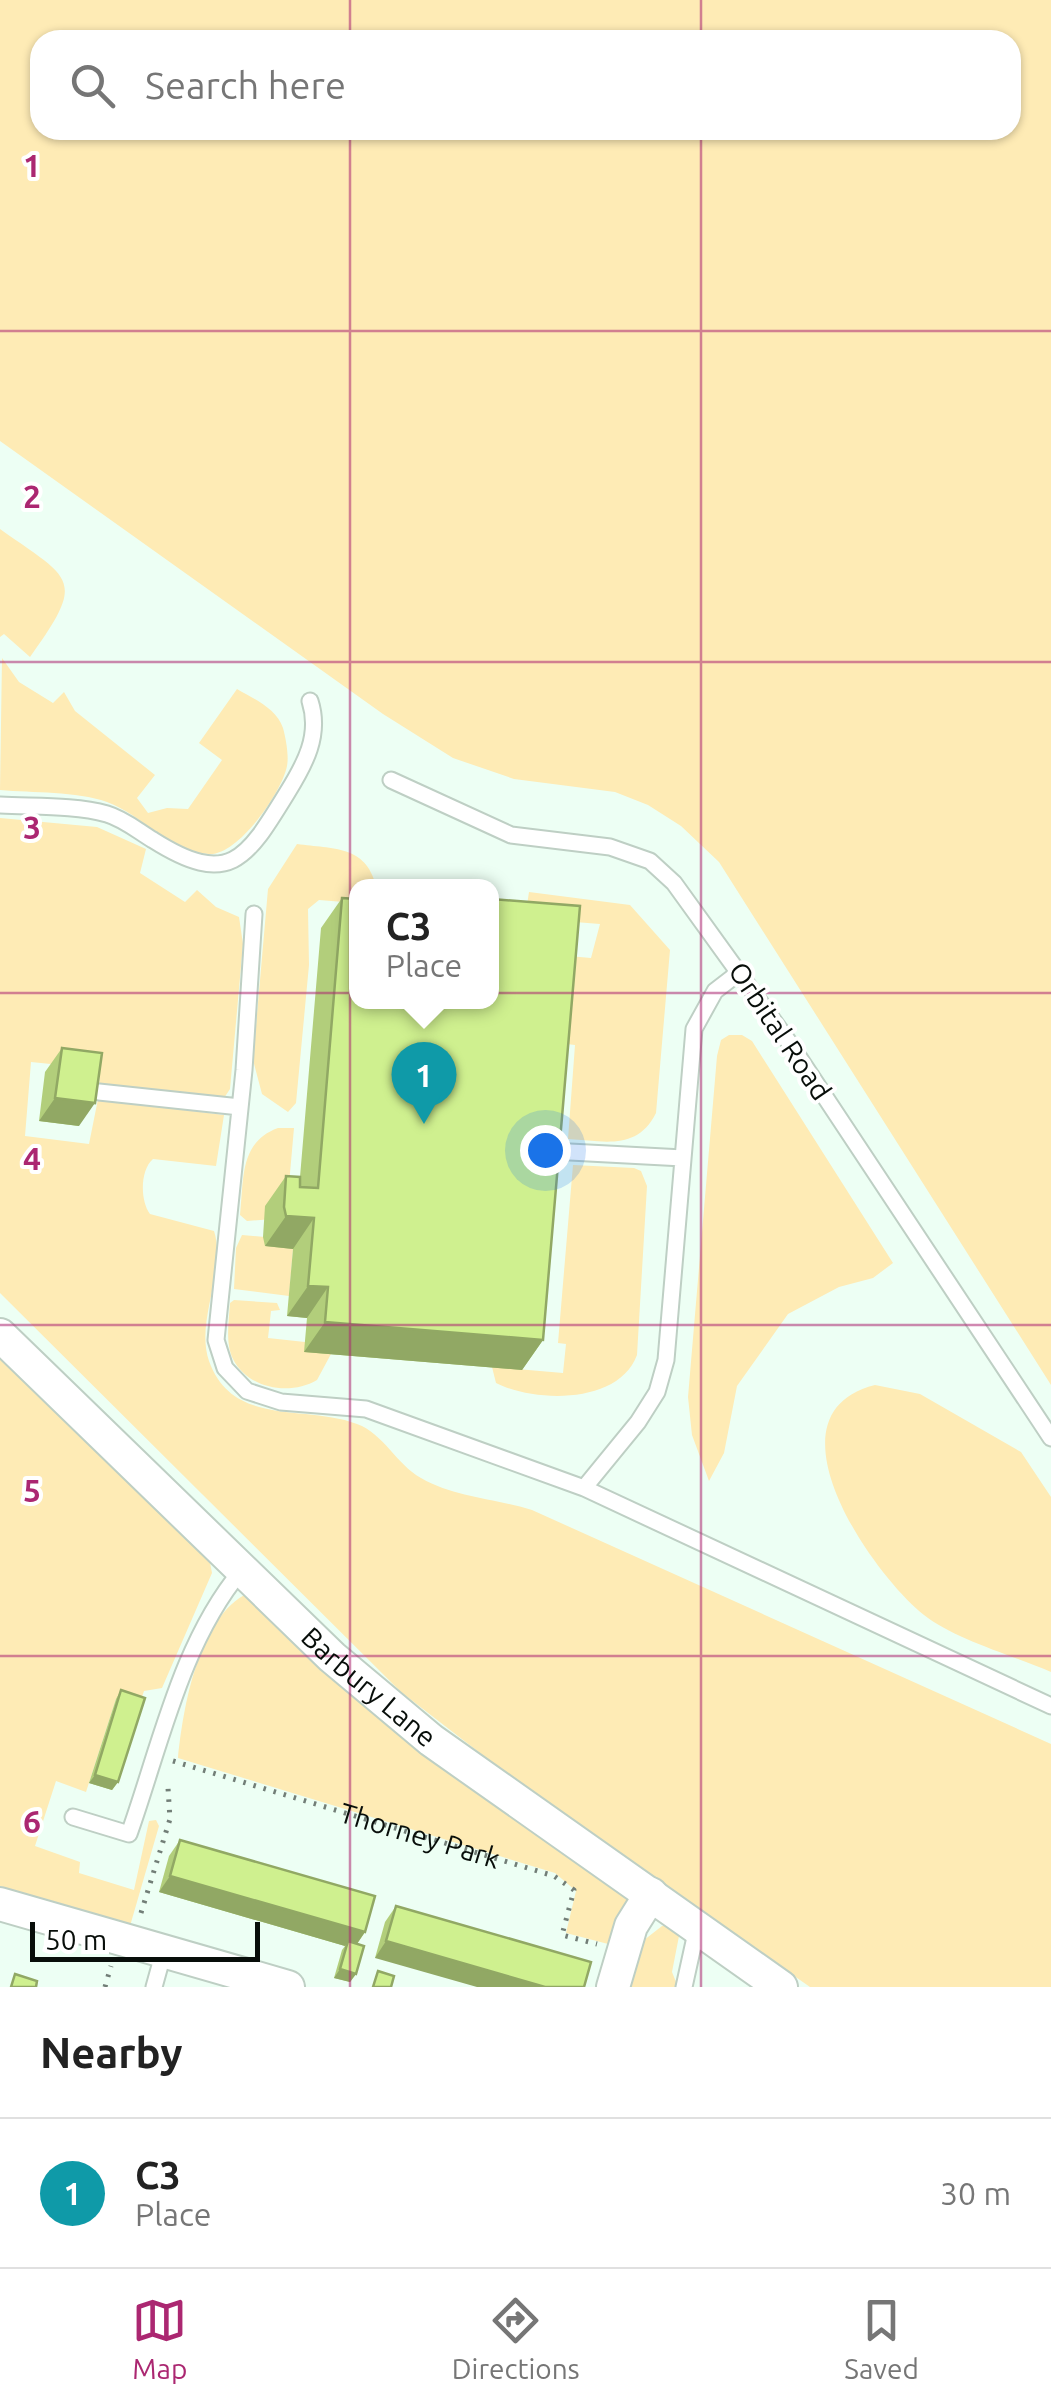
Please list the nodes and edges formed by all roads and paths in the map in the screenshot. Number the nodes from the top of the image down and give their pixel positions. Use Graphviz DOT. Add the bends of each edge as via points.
graph roads {
  1 [pos="310,701"];
  2 [pos="391,780"];
  3 [pos="0,805"];
  4 [pos="254,914"];
  5 [pos="741,971"];
  6 [pos="99,1092"];
  7 [pos="240,1107"];
  8 [pos="551,1151"];
  9 [pos="683,1158"];
  10 [pos="0,1336"];
  11 [pos="1051,1438"];
  12 [pos="584,1488"];
  13 [pos="241,1571"];
  14 [pos="1051,1706"];
  15 [pos="156,1756"];
  16 [pos="150,1774"];
  17 [pos="73,1817"];
  18 [pos="651,1894"];
  19 [pos="0,1904"];
  20 [pos="697,1928"];
  21 [pos="148,1947"];
  22 [pos="624,1951"];
  23 [pos="237,1980"];
  24 [pos="154,1987"];
  25 [pos="288,1987"];
  26 [pos="613,1987"];
  27 [pos="684,1987"];
  28 [pos="781,1987"];
  1 -- 3 [label="lane" via="314,730 300,773 257,842 220,866 182,858 104,813"];
  2 -- 5 [label="lane, Orbital Road" via="511,835 610,846 650,862"];
  4 -- 7 [label="lane"];
  5 -- 9 [label="lane" via="709,999 694,1029"];
  5 -- 11 [label="lane, Orbital Road"];
  6 -- 7 [label="lane"];
  7 -- 12 [label="lane" via="216,1340 235,1381 264,1398 366,1409"];
  8 -- 9 [label="lane"];
  9 -- 12 [label="lane" via="666,1360 657,1392"];
  10 -- 13 [label="street, Barbury Lane"];
  12 -- 14 [label="lane"];
  13 -- 15 [label="lane" via="196,1645"];
  13 -- 18 [label="street, Barbury Lane" via="431,1740"];
  15 -- 16 [label="lane"];
  15 -- 22 [label="path, Thorney Park" via="554,1876 574,1890 562,1935"];
  16 -- 17 [label="lane" via="129,1834"];
  16 -- 21 [label="path" via="170,1793 170,1818"];
  18 -- 20 [label="street, Barbury Lane"];
  18 -- 22 [label="street"];
  19 -- 21 [label="street"];
  20 -- 27 [label="lane"];
  20 -- 28 [label="street, Barbury Lane"];
  21 -- 23 [label="street"];
  21 -- 24 [label="lane"];
  22 -- 26 [label="street"];
  23 -- 25 [label="street"];
}
